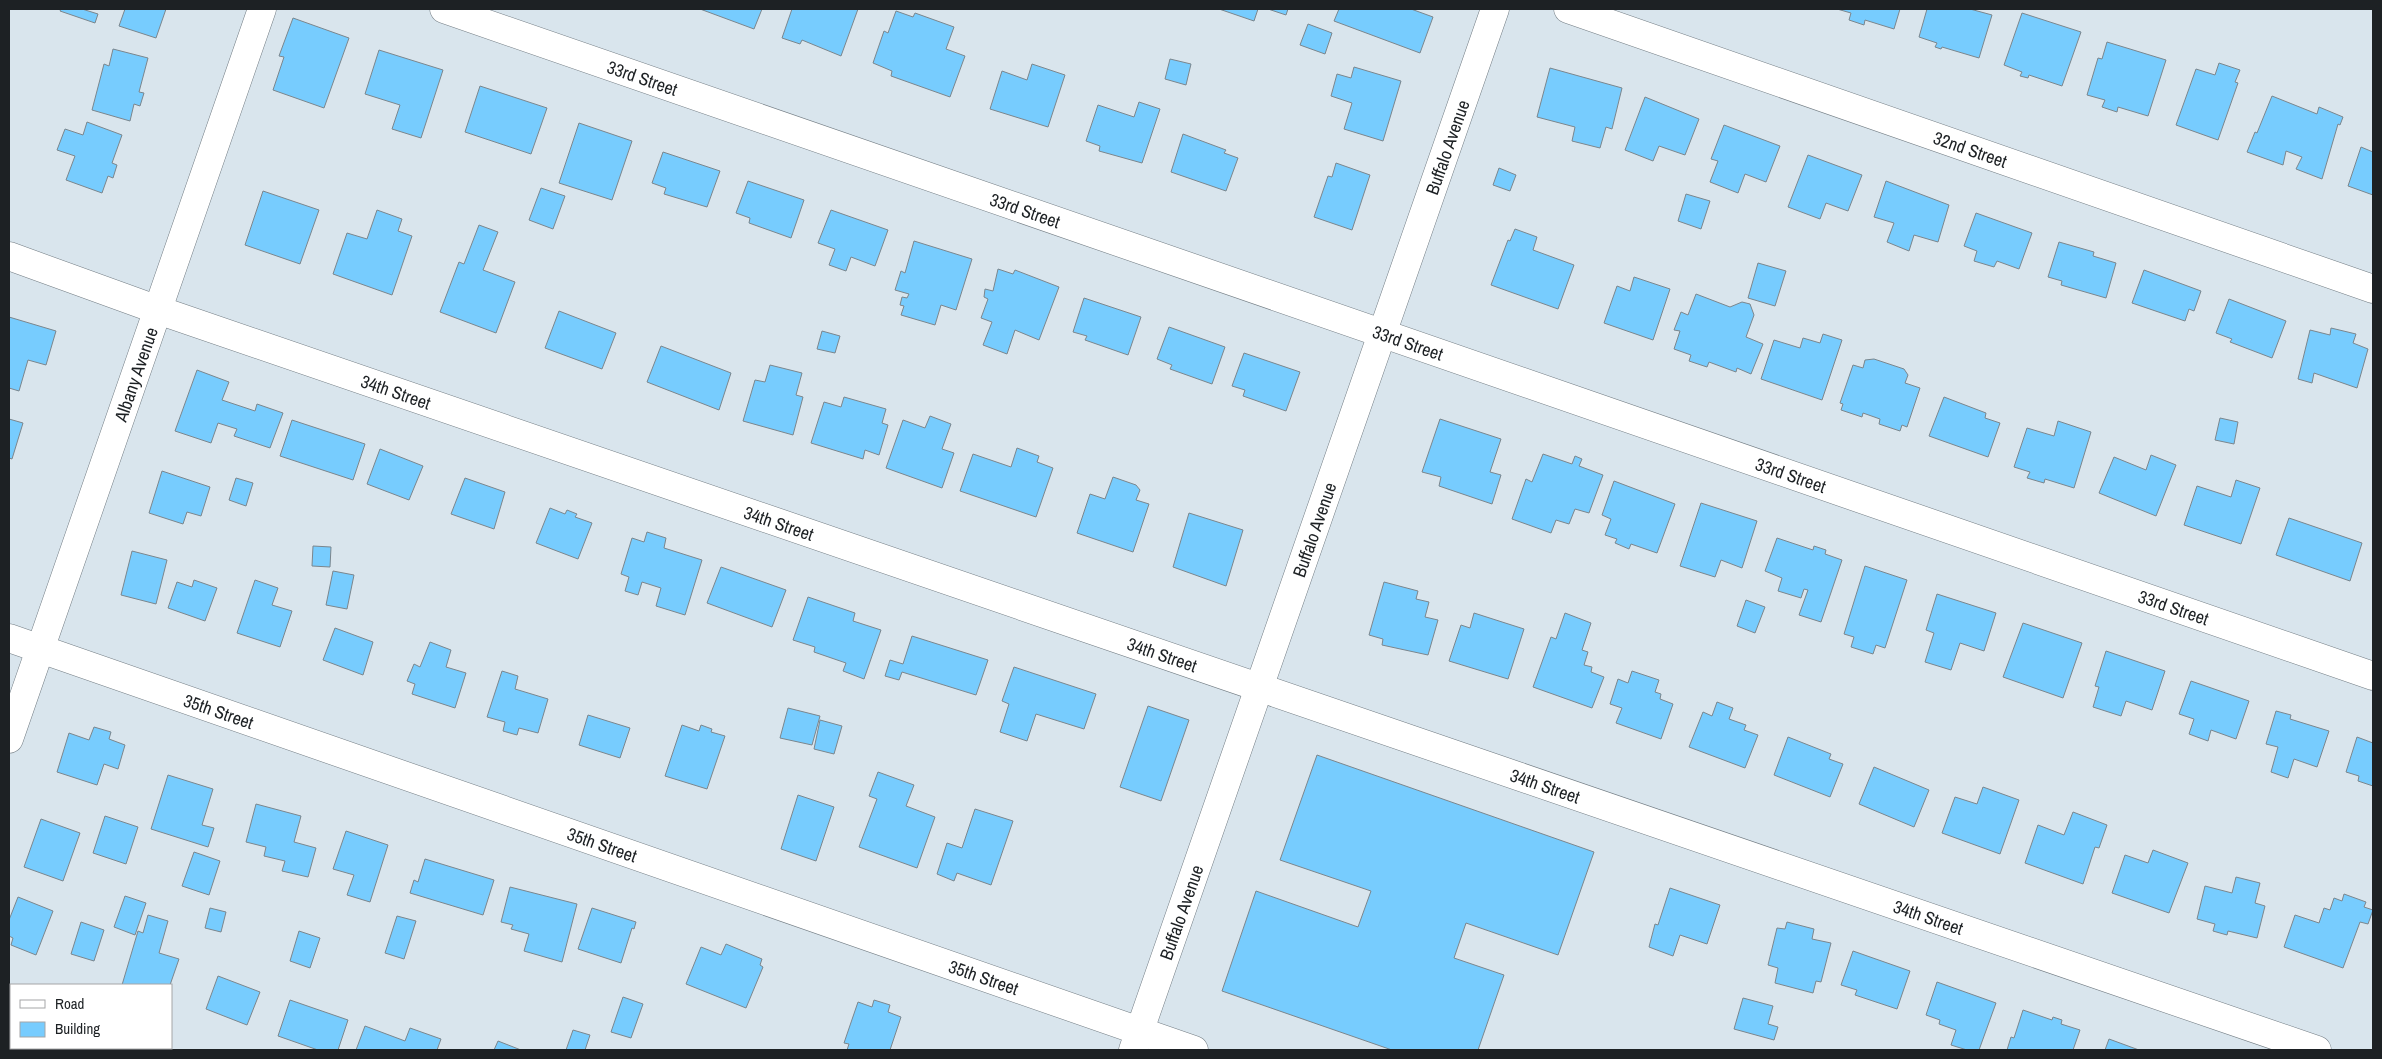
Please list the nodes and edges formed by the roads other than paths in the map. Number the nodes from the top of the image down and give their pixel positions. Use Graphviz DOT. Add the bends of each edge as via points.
graph roads {
  1 [pos="262,9"];
  2 [pos="444,9"];
  3 [pos="1495,9"];
  4 [pos="1568,9"];
  5 [pos="9,256"];
  6 [pos="2373,289"];
  7 [pos="158,310"];
  8 [pos="1381,333"];
  9 [pos="9,638"];
  10 [pos="40,649"];
  11 [pos="2373,676"];
  12 [pos="1260,688"];
  13 [pos="9,739"];
  14 [pos="1136,1040"];
  15 [pos="1194,1050"];
  16 [pos="2317,1050"];
  1 -- 7 [label="street, Albany Avenue"];
  2 -- 8 [label="street, 33rd Street"];
  3 -- 8 [label="street, Buffalo Avenue"];
  4 -- 6 [label="street, 32nd Street"];
  5 -- 7 [label="street, 34th Street"];
  7 -- 10 [label="street, Albany Avenue"];
  7 -- 12 [label="street, 34th Street"];
  8 -- 11 [label="street, 33rd Street"];
  8 -- 12 [label="street, Buffalo Avenue"];
  9 -- 10 [label="street, 35th Street"];
  10 -- 13 [label="street, Albany Avenue"];
  10 -- 14 [label="street, 35th Street"];
  12 -- 14 [label="street, Buffalo Avenue"];
  12 -- 16 [label="street, 34th Street"];
  14 -- 15 [label="street, 35th Street"];
}
